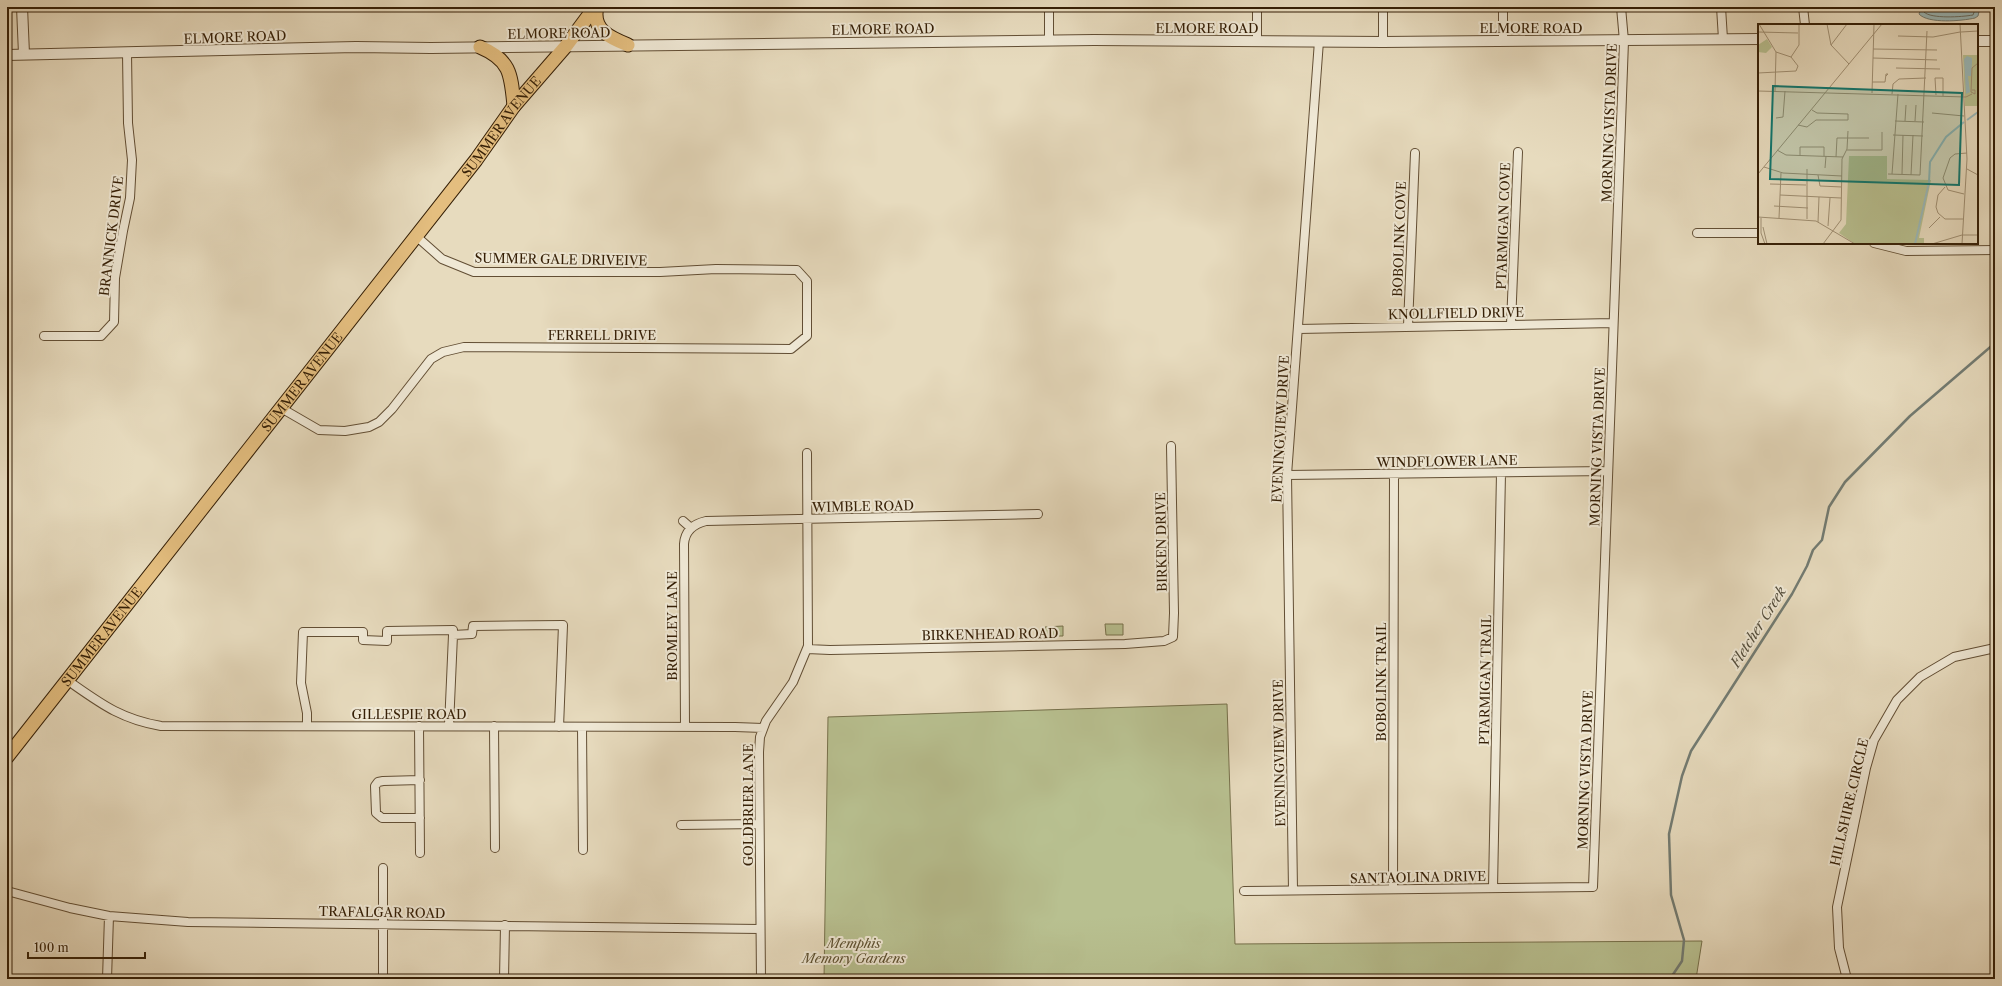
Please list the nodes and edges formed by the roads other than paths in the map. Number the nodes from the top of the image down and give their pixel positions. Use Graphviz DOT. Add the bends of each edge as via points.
graph roads {
  1 [pos="22,7"];
  2 [pos="596,7"];
  3 [pos="1049,7"];
  4 [pos="1257,7"];
  5 [pos="1383,7"];
  6 [pos="1503,7"];
  7 [pos="1621,7"];
  8 [pos="1721,7"];
  9 [pos="1803,7"];
  10 [pos="1805,24"];
  11 [pos="1723,39"];
  12 [pos="1758,39"];
  13 [pos="1049,40"];
  14 [pos="1257,40"];
  15 [pos="1624,40"];
  16 [pos="1319,41"];
  17 [pos="1503,41"];
  18 [pos="1978,41"];
  19 [pos="1995,41"];
  20 [pos="1383,42"];
  21 [pos="628,45"];
  22 [pos="566,46"];
  23 [pos="480,47"];
  24 [pos="126,53"];
  25 [pos="24,54"];
  26 [pos="7,55"];
  27 [pos="514,106"];
  28 [pos="1518,152"];
  29 [pos="1415,153"];
  30 [pos="1697,233"];
  31 [pos="1758,233"];
  32 [pos="416,236"];
  33 [pos="1878,244"];
  34 [pos="1995,250"];
  35 [pos="716,269"];
  36 [pos="1614,323"];
  37 [pos="1511,324"];
  38 [pos="1408,326"];
  39 [pos="1298,329"];
  40 [pos="44,336"];
  41 [pos="281,408"];
  42 [pos="1171,446"];
  43 [pos="807,453"];
  44 [pos="1607,471"];
  45 [pos="1501,473"];
  46 [pos="1394,474"];
  47 [pos="1287,475"];
  48 [pos="1038,514"];
  49 [pos="808,519"];
  50 [pos="683,521"];
  51 [pos="691,528"];
  52 [pos="453,634"];
  53 [pos="1173,637"];
  54 [pos="1995,648"];
  55 [pos="807,649"];
  56 [pos="67,680"];
  57 [pos="307,726"];
  58 [pos="419,726"];
  59 [pos="449,726"];
  60 [pos="494,726"];
  61 [pos="582,726"];
  62 [pos="685,726"];
  63 [pos="560,727"];
  64 [pos="763,728"];
  65 [pos="7,757"];
  66 [pos="420,780"];
  67 [pos="420,818"];
  68 [pos="681,824"];
  69 [pos="759,824"];
  70 [pos="495,848"];
  71 [pos="583,850"];
  72 [pos="420,853"];
  73 [pos="383,868"];
  74 [pos="1593,887"];
  75 [pos="1493,888"];
  76 [pos="1393,889"];
  77 [pos="1293,890"];
  78 [pos="7,891"];
  79 [pos="1244,891"];
  80 [pos="109,916"];
  81 [pos="383,924"];
  82 [pos="505,925"];
  83 [pos="760,929"];
  84 [pos="107,979"];
  85 [pos="383,979"];
  86 [pos="504,979"];
  87 [pos="761,979"];
  88 [pos="1847,979"];
  1 -- 25 [label="street"];
  2 -- 21 [label="main road" via="602,32"];
  2 -- 22 [label="main road, SUMMER AVENUE"];
  3 -- 13 [label="street"];
  4 -- 14 [label="street"];
  5 -- 20 [label="street"];
  6 -- 17 [label="street"];
  7 -- 15 [label="street, MORNING VISTA DRIVE"];
  8 -- 11 [label="street"];
  9 -- 10 [label="street"];
  11 -- 12 [label="street, ELMORE ROAD"];
  11 -- 15 [label="street, ELMORE ROAD"];
  13 -- 14 [label="street, ELMORE ROAD"];
  13 -- 21 [label="street, ELMORE ROAD"];
  14 -- 16 [label="street, ELMORE ROAD"];
  15 -- 17 [label="street, ELMORE ROAD"];
  15 -- 36 [label="street, MORNING VISTA DRIVE"];
  16 -- 20 [label="street, ELMORE ROAD"];
  16 -- 39 [label="street, EVENINGVIEW DRIVE"];
  17 -- 20 [label="street, ELMORE ROAD"];
  18 -- 19 [label="street"];
  21 -- 22 [label="street, ELMORE ROAD"];
  22 -- 23 [label="street, ELMORE ROAD"];
  22 -- 27 [label="main road, SUMMER AVENUE"];
  23 -- 24 [label="street, ELMORE ROAD" via="356,47"];
  23 -- 27 [label="main road" via="499,57 507,68"];
  24 -- 25 [label="street, ELMORE ROAD"];
  24 -- 40 [label="street, BRANNICK DRIVE" via="132,160 131,190 115,278 114,322 101,336"];
  25 -- 26 [label="street, ELMORE ROAD"];
  27 -- 32 [label="main road, SUMMER AVENUE" via="476,160"];
  28 -- 37 [label="street, PTARMIGAN COVE"];
  29 -- 38 [label="street, BOBOLINK COVE"];
  30 -- 31 [label="street"];
  32 -- 35 [label="street, SUMMER GALE DRIVEIVE" via="442,259 474,272 653,272"];
  32 -- 41 [label="main road, SUMMER AVENUE"];
  33 -- 34 [label="street" via="1906,251"];
  35 -- 41 [label="street, FERRELL DRIVE" via="797,270 807,281 807,336 791,349 464,347 443,352 431,359 392,409 369,427 345,431 319,430"];
  36 -- 37 [label="street, KNOLLFIELD DRIVE"];
  36 -- 44 [label="street, MORNING VISTA DRIVE"];
  37 -- 38 [label="street, KNOLLFIELD DRIVE"];
  38 -- 39 [label="street, KNOLLFIELD DRIVE"];
  39 -- 47 [label="street, EVENINGVIEW DRIVE"];
  41 -- 56 [label="main road, SUMMER AVENUE"];
  42 -- 53 [label="street, BIRKEN DRIVE"];
  43 -- 49 [label="street, GOLDBRIER LANE"];
  44 -- 45 [label="street, WINDFLOWER LANE"];
  44 -- 74 [label="street, MORNING VISTA DRIVE"];
  45 -- 46 [label="street, WINDFLOWER LANE"];
  45 -- 75 [label="street, PTARMIGAN TRAIL"];
  46 -- 47 [label="street, WINDFLOWER LANE"];
  46 -- 76 [label="street, BOBOLINK TRAIL"];
  47 -- 77 [label="street, EVENINGVIEW DRIVE"];
  48 -- 49 [label="street, WIMBLE ROAD"];
  49 -- 51 [label="street, WIMBLE ROAD" via="706,521"];
  49 -- 55 [label="street, GOLDBRIER LANE"];
  50 -- 51 [label="street"];
  51 -- 62 [label="street, BROMLEY LANE" via="684,538"];
  52 -- 57 [label="street" via="454,630 387,632 387,641 363,640 363,632 303,632 301,683"];
  52 -- 59 [label="street"];
  52 -- 63 [label="street" via="472,634 473,626 563,625"];
  53 -- 55 [label="street, BIRKENHEAD ROAD" via="1164,641 1125,644"];
  54 -- 88 [label="street, HILLSHIRE CIRCLE" via="1954,657 1920,677 1897,700 1874,740 1837,908 1839,948"];
  55 -- 64 [label="street, GOLDBRIER LANE" via="793,682"];
  56 -- 57 [label="street, GILLESPIE ROAD" via="111,711 146,724 180,727"];
  56 -- 65 [label="main road, SUMMER AVENUE"];
  57 -- 58 [label="street, GILLESPIE ROAD"];
  58 -- 59 [label="street, GILLESPIE ROAD"];
  58 -- 66 [label="street"];
  59 -- 60 [label="street, GILLESPIE ROAD"];
  60 -- 63 [label="street, GILLESPIE ROAD"];
  60 -- 70 [label="street"];
  61 -- 62 [label="street, GILLESPIE ROAD"];
  61 -- 63 [label="street, GILLESPIE ROAD"];
  61 -- 71 [label="street"];
  62 -- 64 [label="street, GILLESPIE ROAD"];
  64 -- 69 [label="street, GOLDBRIER LANE" via="759,752"];
  66 -- 67 [label="street"];
  66 -- 67 [label="street" via="383,781 375,786 378,816"];
  67 -- 72 [label="street"];
  68 -- 69 [label="street"];
  69 -- 83 [label="street, GOLDBRIER LANE"];
  73 -- 81 [label="street"];
  74 -- 75 [label="street, SANTAOLINA DRIVE"];
  75 -- 76 [label="street, SANTAOLINA DRIVE"];
  76 -- 77 [label="street, SANTAOLINA DRIVE"];
  77 -- 79 [label="street, SANTAOLINA DRIVE"];
  78 -- 80 [label="street, TRAFALGAR ROAD"];
  80 -- 81 [label="street, TRAFALGAR ROAD" via="188,922"];
  80 -- 84 [label="street"];
  81 -- 82 [label="street, TRAFALGAR ROAD"];
  81 -- 85 [label="street"];
  82 -- 83 [label="street, TRAFALGAR ROAD"];
  82 -- 86 [label="street"];
  83 -- 87 [label="street, GOLDBRIER LANE"];
}
